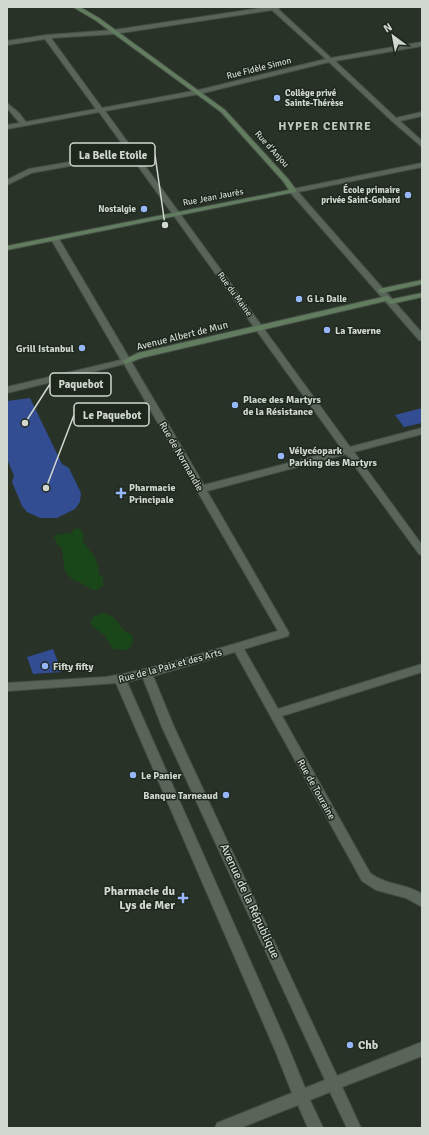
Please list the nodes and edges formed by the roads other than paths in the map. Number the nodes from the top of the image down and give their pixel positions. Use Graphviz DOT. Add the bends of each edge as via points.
graph roads {
  1 [pos="76,7"];
  2 [pos="276,7"];
  3 [pos="114,32"];
  4 [pos="47,37"];
  5 [pos="7,43"];
  6 [pos="422,44"];
  7 [pos="329,60"];
  8 [pos="199,92"];
  9 [pos="7,105"];
  10 [pos="101,110"];
  11 [pos="422,114"];
  12 [pos="394,120"];
  13 [pos="24,124"];
  14 [pos="7,127"];
  15 [pos="422,145"];
  16 [pos="132,152"];
  17 [pos="422,165"];
  18 [pos="7,183"];
  19 [pos="293,191"];
  20 [pos="177,214"];
  21 [pos="54,239"];
  22 [pos="7,248"];
  23 [pos="422,282"];
  24 [pos="382,291"];
  25 [pos="422,295"];
  26 [pos="389,300"];
  27 [pos="260,327"];
  28 [pos="422,338"];
  29 [pos="126,362"];
  30 [pos="7,390"];
  31 [pos="422,431"];
  32 [pos="348,451"];
  33 [pos="202,489"];
  34 [pos="422,552"];
  35 [pos="284,633"];
  36 [pos="237,646"];
  37 [pos="422,668"];
  38 [pos="146,673"];
  39 [pos="120,679"];
  40 [pos="7,687"];
  41 [pos="274,714"];
  42 [pos="422,901"];
  43 [pos="422,1049"];
  44 [pos="335,1083"];
  45 [pos="301,1097"];
  46 [pos="222,1128"];
  47 [pos="316,1128"];
  48 [pos="354,1128"];
  1 -- 3 [label="street, Rue d'Anjou"];
  2 -- 3 [label="street"];
  2 -- 7 [label="street"];
  3 -- 4 [label="street"];
  3 -- 8 [label="street, Rue d'Anjou"];
  4 -- 5 [label="street"];
  4 -- 10 [label="street, Rue du Maine"];
  6 -- 7 [label="street, Rue Fidèle Simon"];
  7 -- 8 [label="street, Rue Fidèle Simon"];
  7 -- 12 [label="street"];
  8 -- 10 [label="street, Rue Fidèle Simon"];
  8 -- 19 [label="street, Rue d'Anjou" via="223,111"];
  9 -- 13 [label="street"];
  10 -- 13 [label="street, Rue Fidèle Simon"];
  10 -- 16 [label="street, Rue du Maine"];
  11 -- 12 [label="street"];
  12 -- 15 [label="street"];
  13 -- 14 [label="street, Rue Fidèle Simon"];
  16 -- 18 [label="street" via="29,171"];
  16 -- 20 [label="street, Rue du Maine"];
  17 -- 19 [label="street, Rue Jean Jaurès"];
  19 -- 20 [label="street, Rue Jean Jaurès"];
  19 -- 24 [label="street, Rue d'Anjou"];
  20 -- 21 [label="street, Rue Jean Jaurès"];
  20 -- 27 [label="street, Rue du Maine"];
  21 -- 22 [label="street, Rue Jean Jaurès"];
  21 -- 29 [label="street, Rue de Normandie"];
  23 -- 24 [label="street"];
  24 -- 26 [label="street, Rue d'Anjou"];
  25 -- 26 [label="street, Avenue Albert de Mun"];
  26 -- 27 [label="street, Avenue Albert de Mun"];
  26 -- 28 [label="street, Rue d'Anjou"];
  27 -- 29 [label="street, Avenue Albert de Mun" via="138,356"];
  27 -- 32 [label="street, Rue du Maine"];
  29 -- 30 [label="street, Avenue Albert de Mun"];
  29 -- 33 [label="street, Rue de Normandie"];
  31 -- 32 [label="street"];
  32 -- 33 [label="street"];
  32 -- 34 [label="street, Rue du Maine"];
  33 -- 35 [label="street, Rue de Normandie"];
  35 -- 36 [label="street, Rue de la Paix et des Arts"];
  36 -- 38 [label="street, Rue de la Paix et des Arts"];
  36 -- 41 [label="street, Rue de Touraine"];
  37 -- 41 [label="street"];
  38 -- 39 [label="street, Rue de la Paix et des Arts"];
  38 -- 44 [label="street, Avenue de la République" via="167,726"];
  39 -- 40 [label="street, Rue de la Paix et des Arts"];
  39 -- 45 [label="street"];
  41 -- 42 [label="street, Rue de Touraine" via="366,877 374,884 416,895"];
  43 -- 44 [label="street"];
  44 -- 45 [label="street"];
  44 -- 48 [label="street, Avenue de la République"];
  45 -- 46 [label="street"];
  45 -- 47 [label="street"];
}
